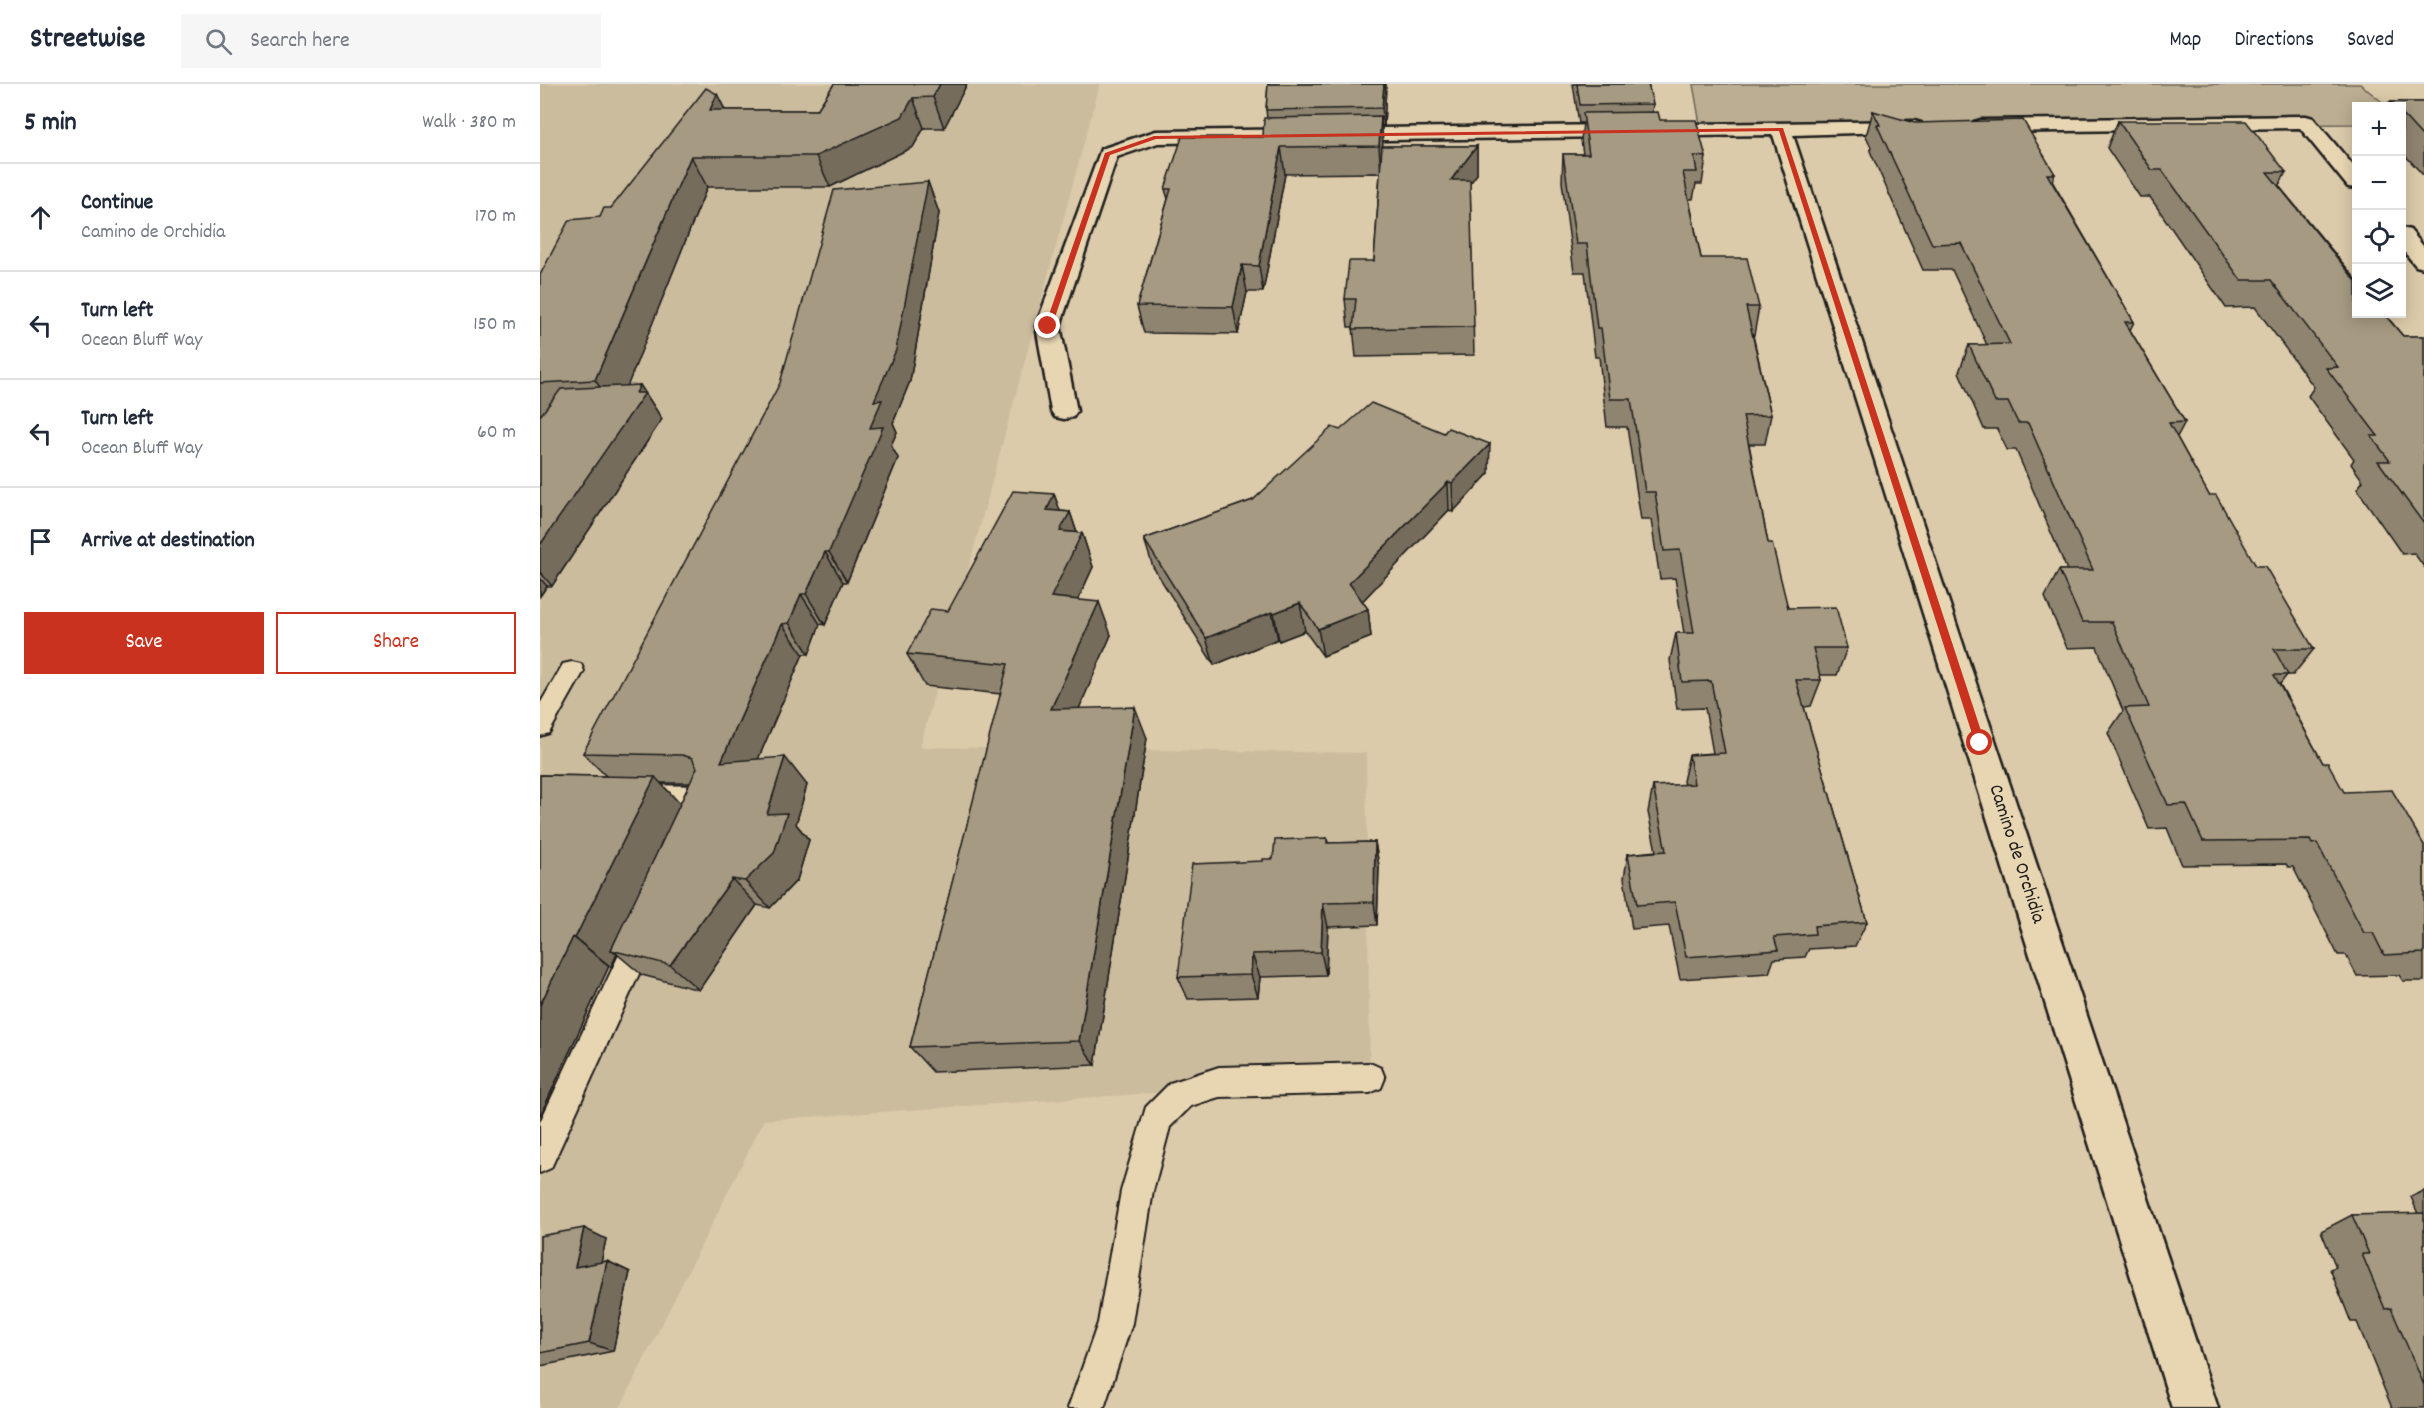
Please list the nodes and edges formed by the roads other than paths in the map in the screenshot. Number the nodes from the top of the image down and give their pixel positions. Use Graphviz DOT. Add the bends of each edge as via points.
graph roads {
  1 [pos="1933,127"];
  2 [pos="1956,127"];
  3 [pos="1781,129"];
  4 [pos="2352,177"];
  5 [pos="2406,240"];
  6 [pos="2424,261"];
  7 [pos="1064,411"];
  8 [pos="572,671"];
  9 [pos="540,726"];
  10 [pos="611,795"];
  11 [pos="692,829"];
  12 [pos="653,914"];
  13 [pos="1370,1078"];
  14 [pos="540,1157"];
  15 [pos="1086,1408"];
  16 [pos="2195,1408"];
  1 -- 3 [label="street"];
  2 -- 4 [label="street" via="2306,123"];
  3 -- 7 [label="street" via="1156,137 1108,153 1048,326"];
  3 -- 16 [label="street, Camino de Orchidia"];
  5 -- 6 [label="street"];
  8 -- 9 [label="lane"];
  10 -- 11 [label="lane" via="706,797"];
  12 -- 14 [label="lane"];
  13 -- 15 [label="lane" via="1218,1082 1181,1094 1157,1119 1137,1191 1114,1323"];
}
